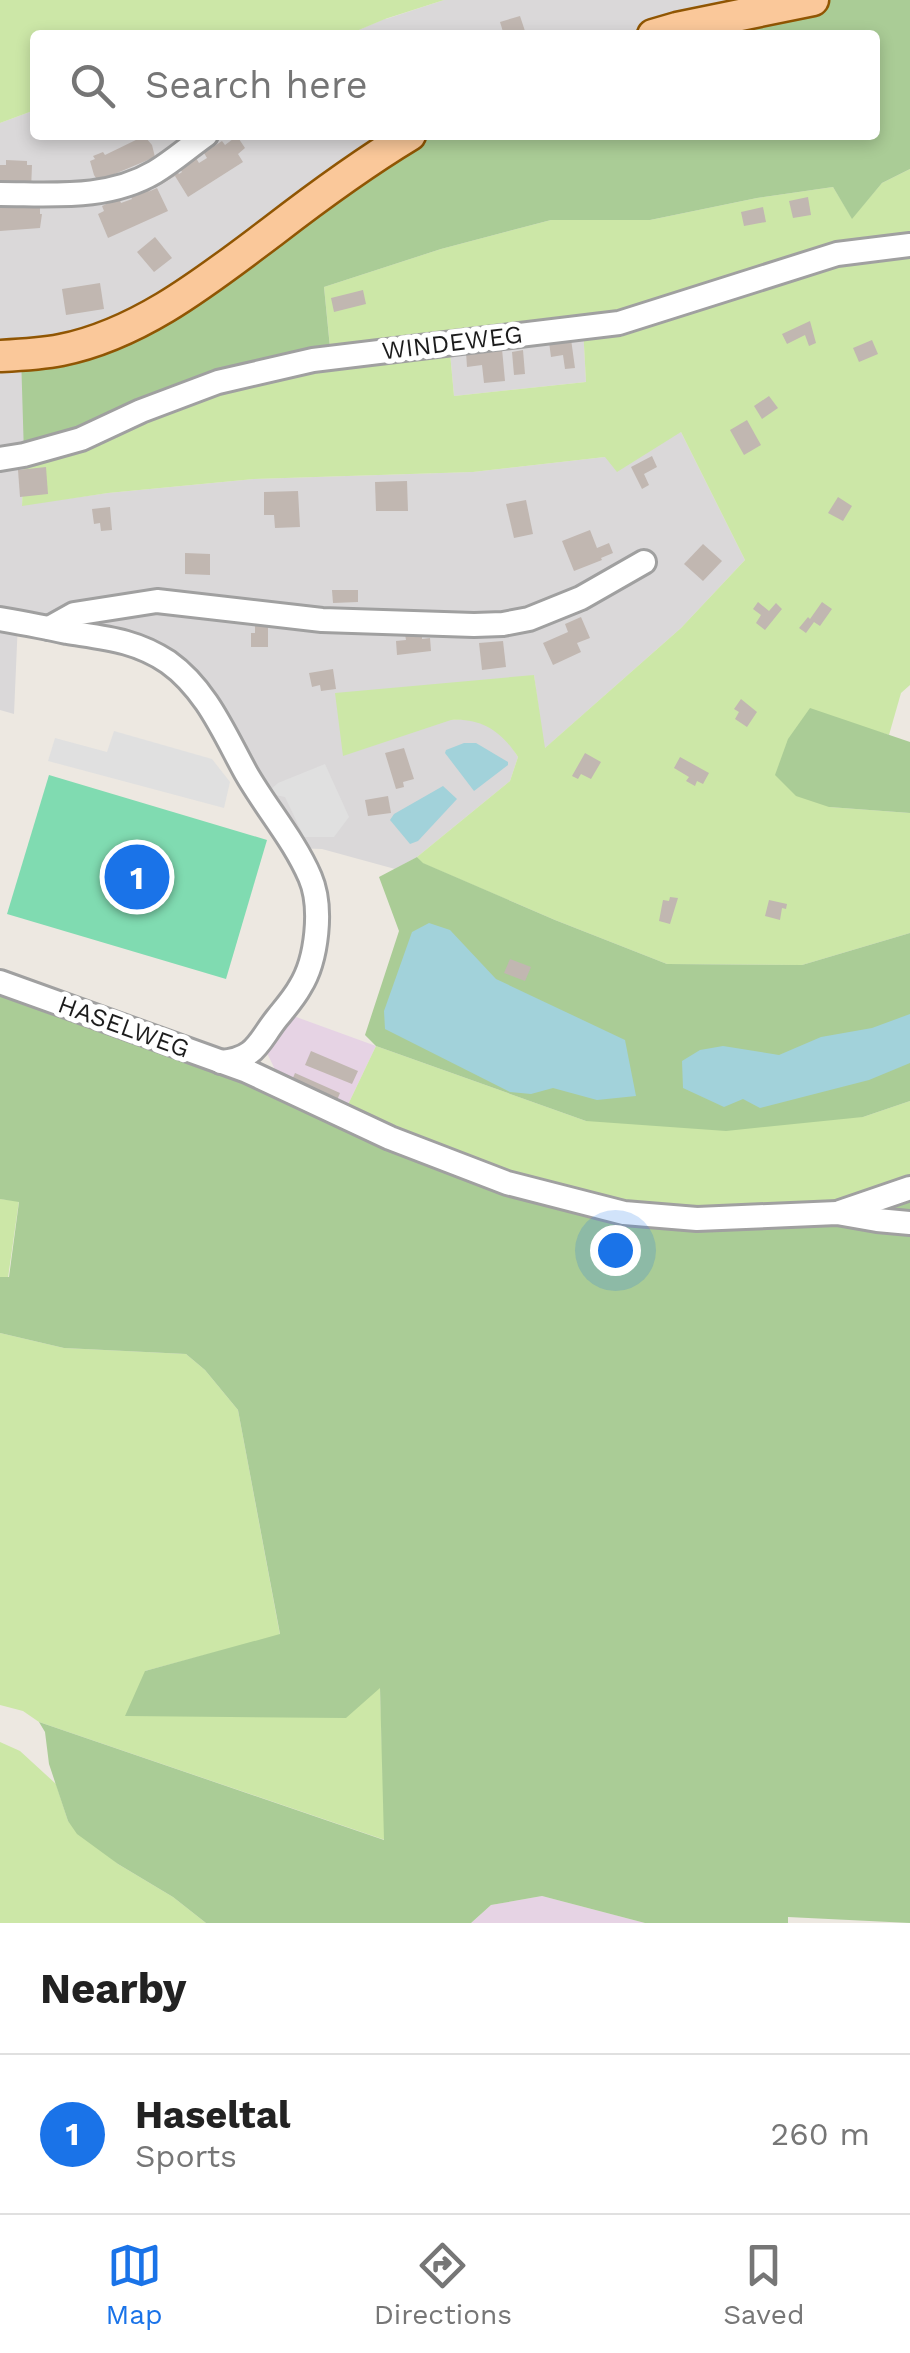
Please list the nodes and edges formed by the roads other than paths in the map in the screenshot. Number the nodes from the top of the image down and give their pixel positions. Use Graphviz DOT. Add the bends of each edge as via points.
graph roads {
  1 [pos="813,0"];
  2 [pos="672,30"];
  3 [pos="199,140"];
  4 [pos="402,140"];
  5 [pos="0,194"];
  6 [pos="910,245"];
  7 [pos="0,356"];
  8 [pos="0,460"];
  9 [pos="644,562"];
  10 [pos="0,619"];
  11 [pos="50,628"];
  12 [pos="0,982"];
  13 [pos="260,1046"];
  14 [pos="221,1062"];
  15 [pos="273,1082"];
  16 [pos="910,1188"];
  17 [pos="836,1213"];
  18 [pos="910,1223"];
  1 -- 2 [label="main road"];
  3 -- 5 [label="street" via="113,190"];
  4 -- 7 [label="main road" via="140,321 62,350"];
  6 -- 8 [label="street, WINDEWEG" via="837,254 619,323 313,360 218,382 81,439"];
  9 -- 11 [label="street" via="581,598 502,624 322,620 157,601 74,614"];
  10 -- 11 [label="street"];
  11 -- 13 [label="street" via="121,640 189,679 312,880 313,955"];
  12 -- 14 [label="street, HASELWEG"];
  13 -- 14 [label="street"];
  13 -- 15 [label="street"];
  14 -- 15 [label="street, HASELWEG"];
  15 -- 17 [label="street, HASELWEG" via="490,1176 624,1213 697,1219"];
  16 -- 17 [label="street"];
  17 -- 18 [label="street"];
}
